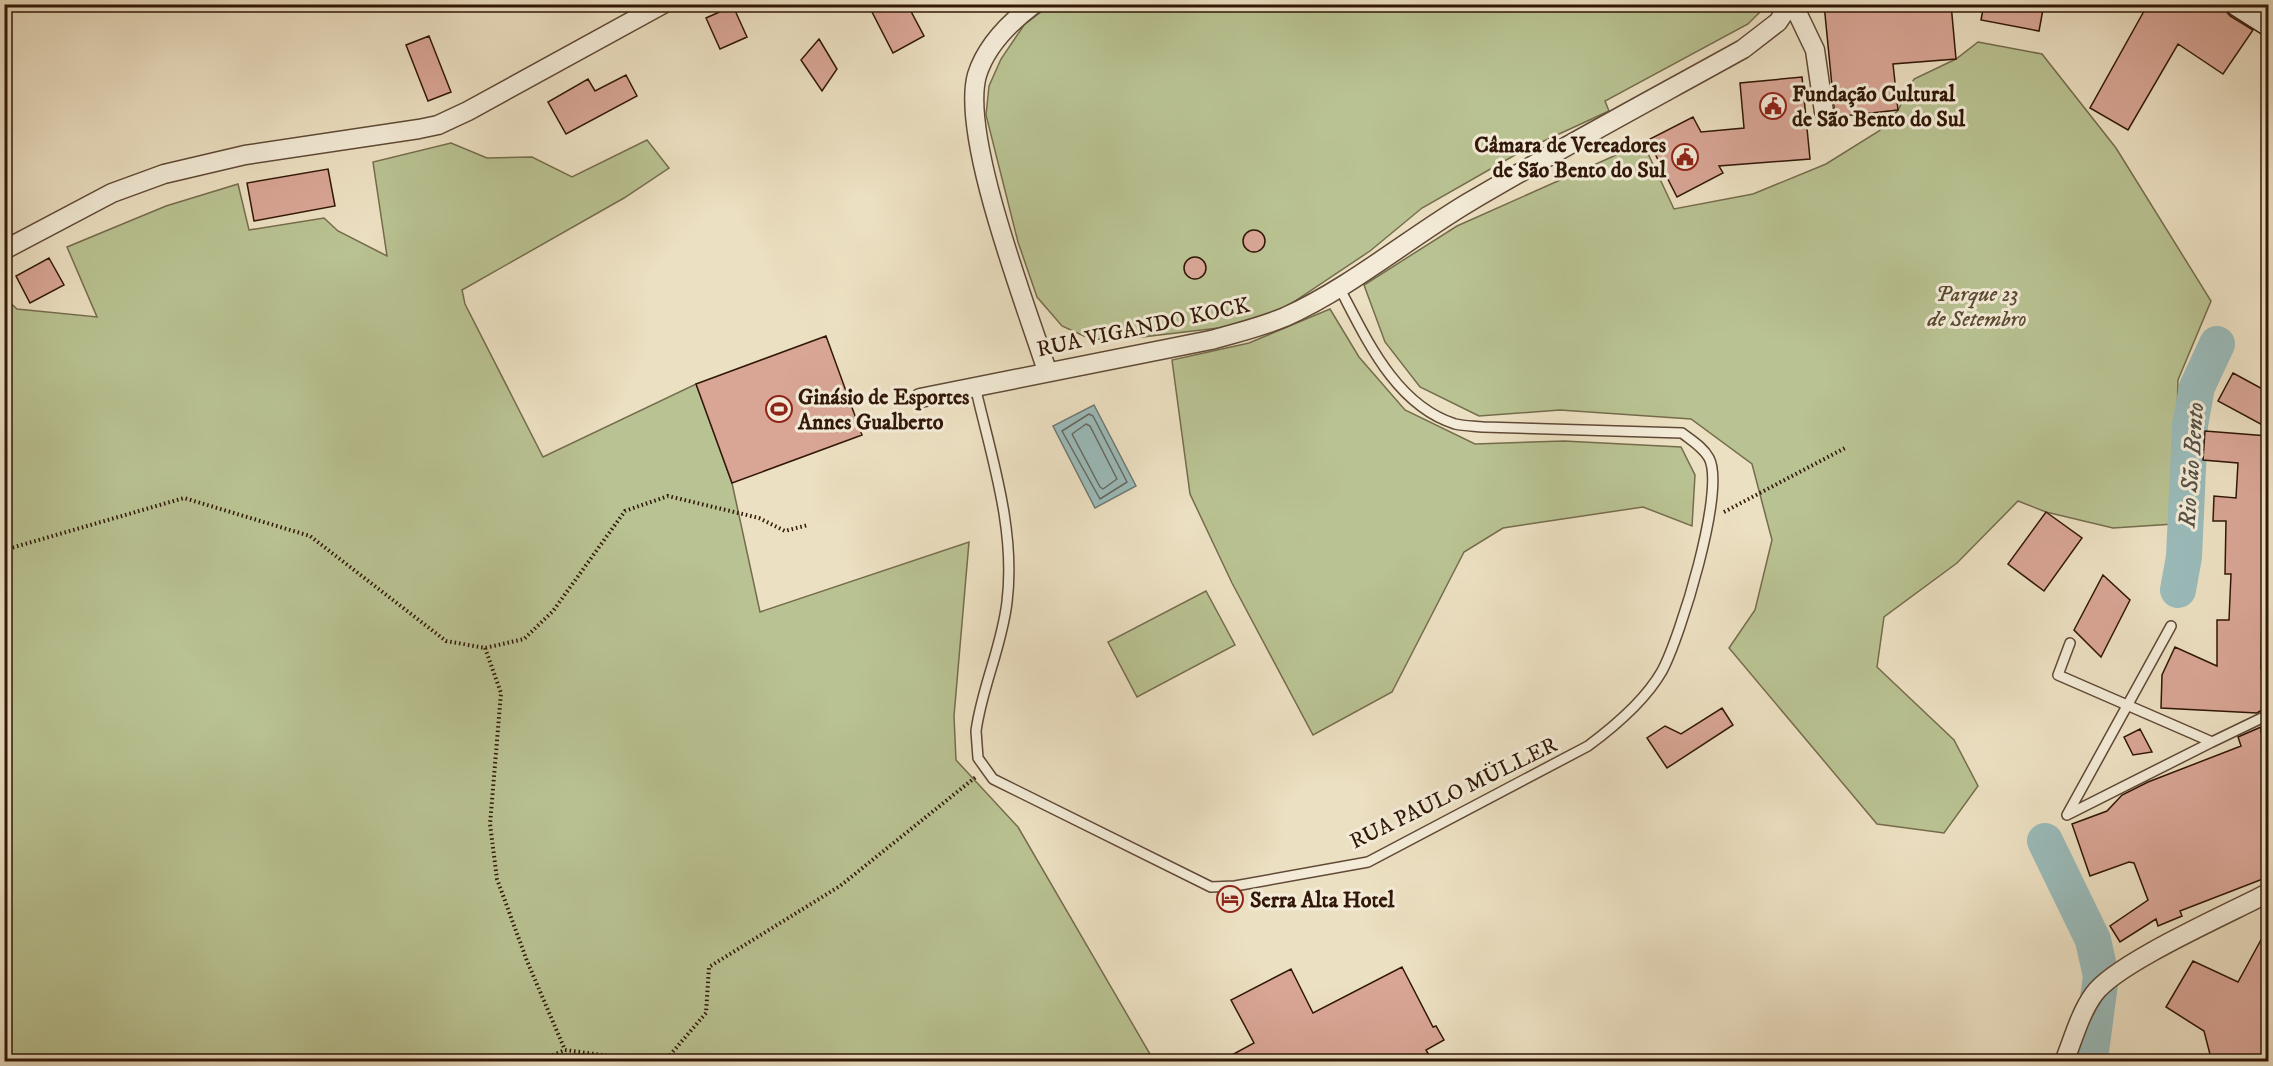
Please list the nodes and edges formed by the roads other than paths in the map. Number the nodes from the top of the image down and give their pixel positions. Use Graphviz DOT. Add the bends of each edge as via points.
graph roads {
  1 [pos="663,4"];
  2 [pos="1034,4"];
  3 [pos="1791,4"];
  4 [pos="2238,4"];
  5 [pos="2268,23"];
  6 [pos="1824,112"];
  7 [pos="4,250"];
  8 [pos="1339,287"];
  9 [pos="1047,371"];
  10 [pos="975,386"];
  11 [pos="920,398"];
  12 [pos="2171,626"];
  13 [pos="2070,644"];
  14 [pos="2128,704"];
  15 [pos="2268,715"];
  16 [pos="2212,742"];
  17 [pos="2268,893"];
  18 [pos="2064,1062"];
  1 -- 7 [label="street" via="438,125 245,155 164,174 112,193"];
  2 -- 9 [label="street" via="1001,33 987,53 973,99 987,180"];
  3 -- 6 [label="street" via="1815,50"];
  3 -- 8 [label="street, RUA VIGANDO KOCK" via="1778,22 1743,49 1502,182"];
  4 -- 5 [label="main road"];
  8 -- 9 [label="street, RUA VIGANDO KOCK" via="1308,306 1255,328"];
  8 -- 10 [label="lane, RUA PAULO MÜLLER" via="1384,368 1419,404 1456,424 1682,433 1709,458 1712,471 1708,520 1676,640 1661,672 1612,728 1588,746 1368,862 1211,887 1006,786 984,771 975,745 976,731 1004,622 1009,558 1004,515"];
  9 -- 10 [label="street, RUA VIGANDO KOCK"];
  10 -- 11 [label="street, RUA VIGANDO KOCK"];
  12 -- 14 [label="lane"];
  13 -- 14 [label="lane" via="2058,675"];
  14 -- 16 [label="lane"];
  14 -- 16 [label="lane" via="2067,815"];
  15 -- 16 [label="lane"];
  17 -- 18 [label="street" via="2112,977 2095,992"];
}
